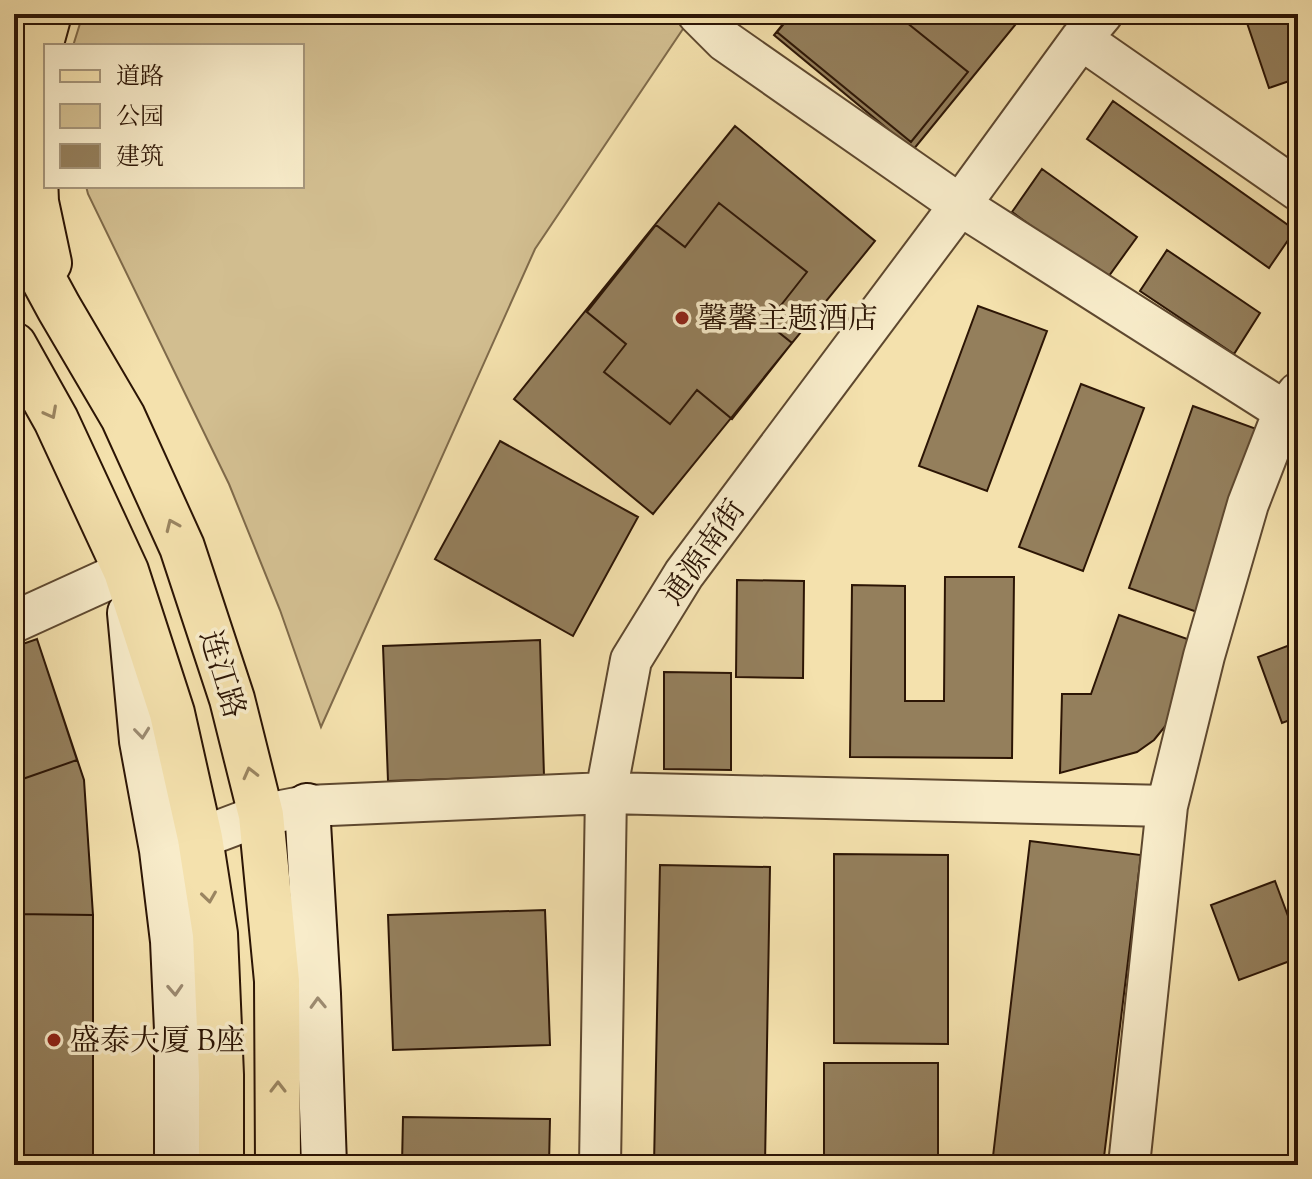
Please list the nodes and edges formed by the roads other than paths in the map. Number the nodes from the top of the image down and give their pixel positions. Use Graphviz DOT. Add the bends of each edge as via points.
graph roads {
  1 [pos="49,14"];
  2 [pos="698,14"];
  3 [pos="1092,26"];
  4 [pos="1298,190"];
  5 [pos="960,205"];
  6 [pos="14,225"];
  7 [pos="59,308"];
  8 [pos="14,345"];
  9 [pos="1291,402"];
  10 [pos="126,571"];
  11 [pos="14,622"];
  12 [pos="606,793"];
  13 [pos="307,806"];
  14 [pos="1167,806"];
  15 [pos="261,815"];
  16 [pos="200,838"];
  17 [pos="177,1165"];
  18 [pos="221,1165"];
  19 [pos="278,1165"];
  20 [pos="324,1165"];
  21 [pos="600,1165"];
  22 [pos="1129,1165"];
  1 -- 7 [label="main road" via="35,65 33,124 36,202"];
  2 -- 5 [label="street" via="725,41"];
  3 -- 4 [label="street"];
  3 -- 5 [label="street, 通源南街"];
  5 -- 9 [label="street"];
  5 -- 12 [label="street, 通源南街" via="684,574 631,660"];
  6 -- 7 [label="main road, 连江路"];
  15 -- 7 [label="main road, 连江路, one-way" via="232,699 182,547 123,417"];
  8 -- 10 [label="main road, 连江路, one-way" via="56,420"];
  9 -- 14 [label="street" via="1248,504"];
  10 -- 11 [label="street"];
  10 -- 16 [label="main road, 连江路" via="172,713"];
  10 -- 17 [label="main road, 连江路, one-way" via="142,741 173,941"];
  12 -- 13 [label="street"];
  12 -- 14 [label="street"];
  12 -- 21 [label="street, 通源南街"];
  13 -- 15 [label="street"];
  20 -- 13 [label="main road, one-way"];
  14 -- 22 [label="street"];
  15 -- 16 [label="street"];
  19 -- 15 [label="main road, 连江路, one-way" via="277,981"];
  16 -- 18 [label="main road, 连江路, one-way" via="215,934"];
}
